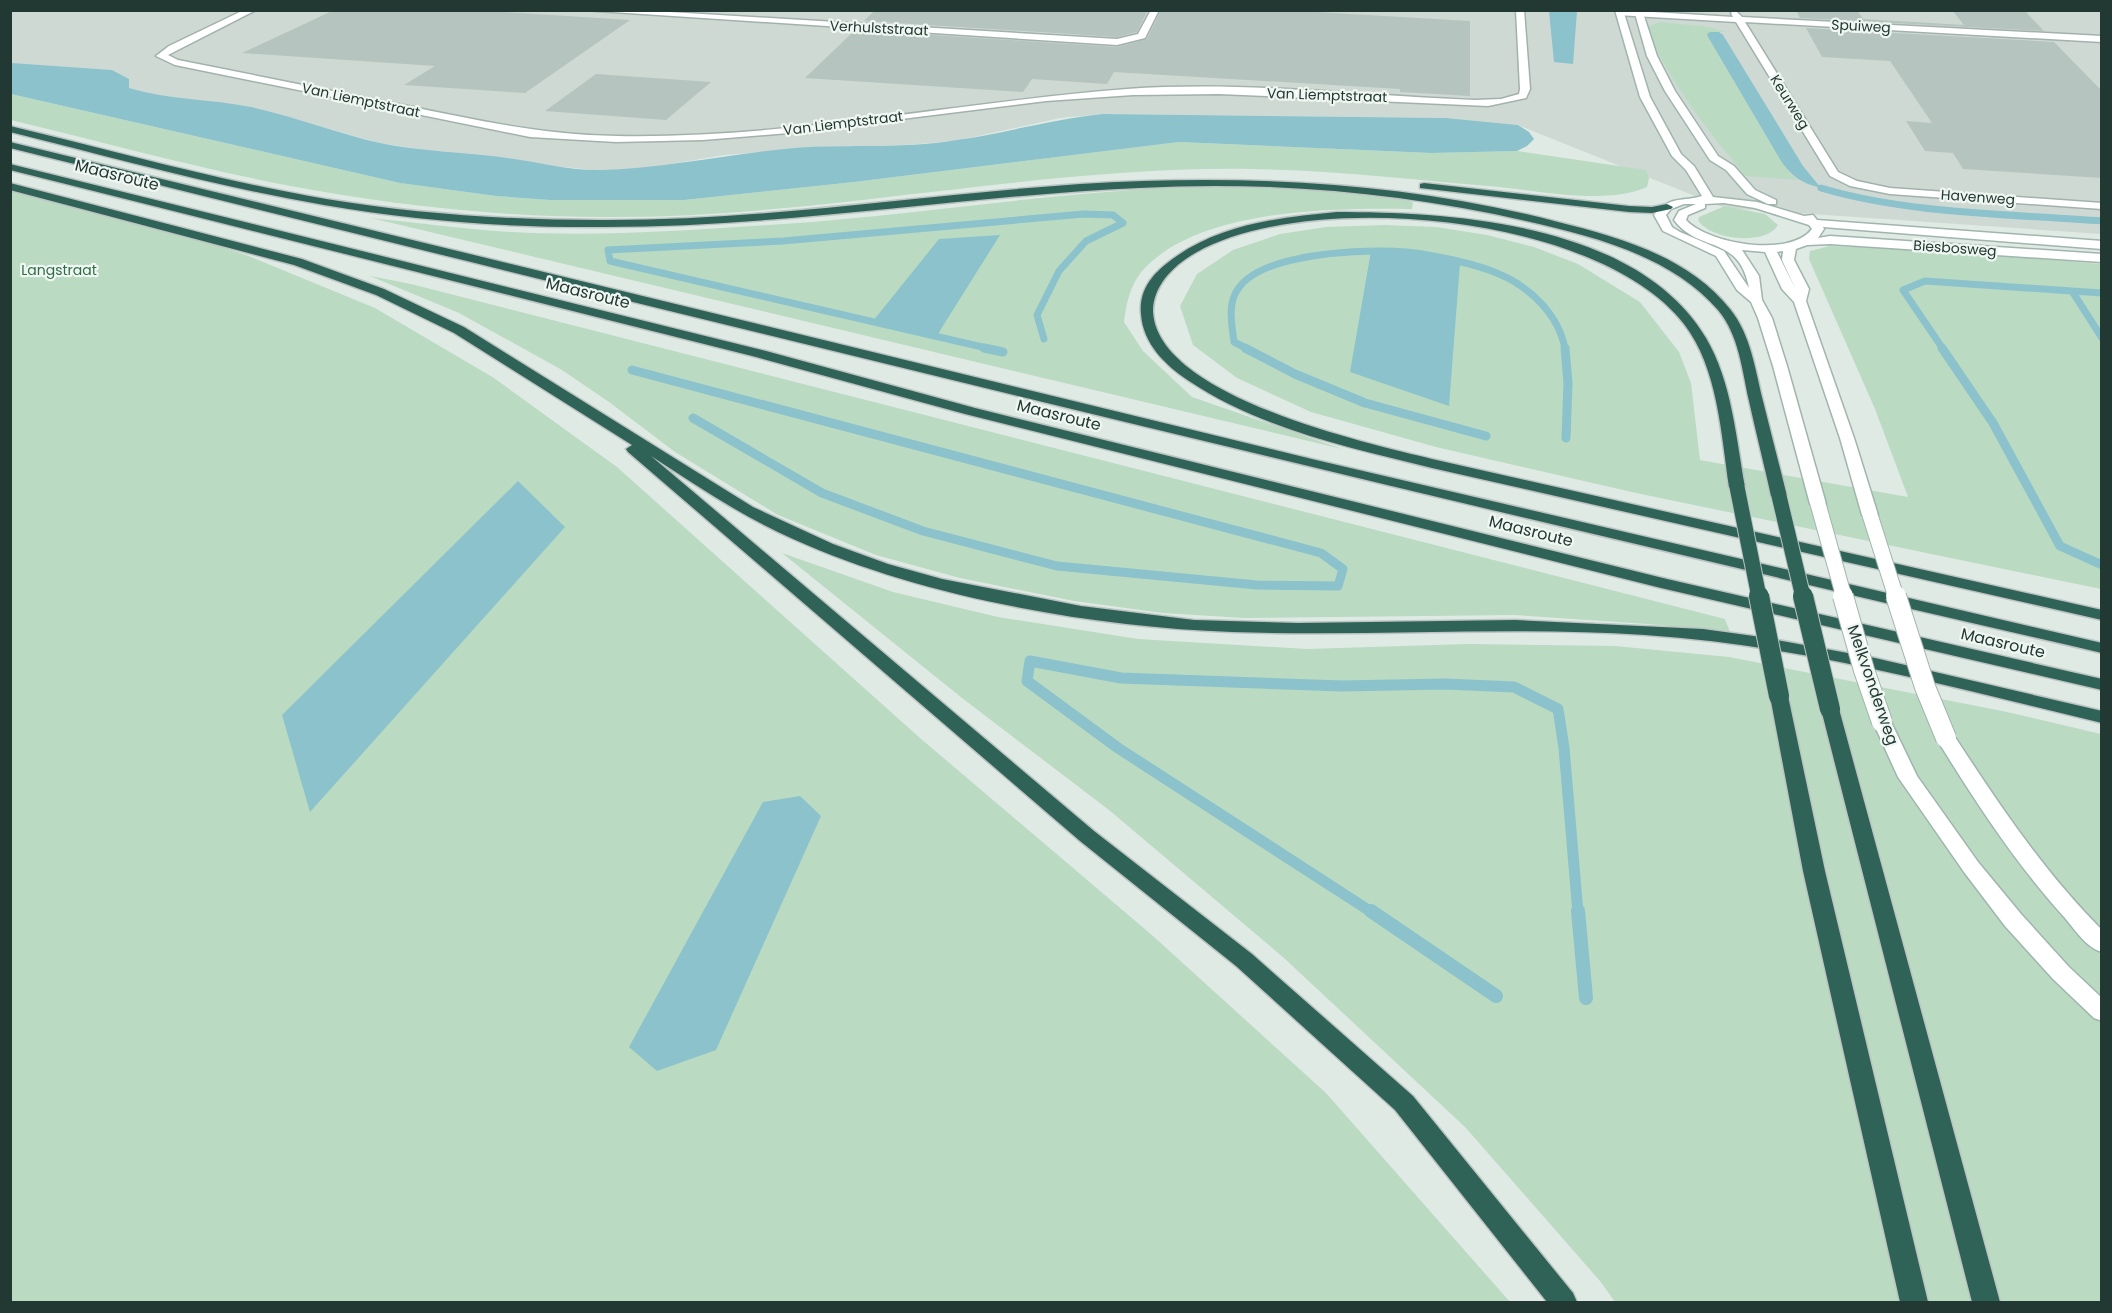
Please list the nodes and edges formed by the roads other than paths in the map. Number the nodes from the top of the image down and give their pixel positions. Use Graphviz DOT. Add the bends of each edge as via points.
graph roads {
  1 [pos="252,10"];
  2 [pos="586,10"];
  3 [pos="1155,10"];
  4 [pos="1520,10"];
  5 [pos="1619,12"];
  6 [pos="1639,13"];
  7 [pos="1736,15"];
  8 [pos="2102,39"];
  9 [pos="10,129"];
  10 [pos="10,145"];
  11 [pos="1677,156"];
  12 [pos="1714,158"];
  13 [pos="10,167"];
  14 [pos="1854,184"];
  15 [pos="10,186"];
  16 [pos="961,198"];
  17 [pos="1707,199"];
  18 [pos="1683,201"];
  19 [pos="1760,202"];
  20 [pos="2102,206"];
  21 [pos="1667,207"];
  22 [pos="1804,214"];
  23 [pos="1787,216"];
  24 [pos="1815,223"];
  25 [pos="1956,232"];
  26 [pos="1809,242"];
  27 [pos="2102,244"];
  28 [pos="1715,245"];
  29 [pos="1790,247"];
  30 [pos="1769,248"];
  31 [pos="2102,258"];
  32 [pos="1800,301"];
  33 [pos="584,407"];
  34 [pos="2102,613"];
  35 [pos="2102,648"];
  36 [pos="2102,685"];
  37 [pos="2102,717"];
  38 [pos="2095,938"];
  39 [pos="2102,1012"];
  40 [pos="1563,1302"];
  41 [pos="1914,1302"];
  42 [pos="1986,1302"];
  1 -- 4 [label="street, Van Liemptstraat" via="161,56 521,132 607,140 722,136 1124,92 1515,100 1523,96 1525,89"];
  2 -- 3 [label="street, Verhulststraat" via="1118,42 1142,36"];
  5 -- 6 [label="street, Spuiweg"];
  5 -- 11 [label="street" via="1645,97"];
  6 -- 7 [label="street, Spuiweg"];
  6 -- 12 [label="street" via="1652,56 1670,91"];
  7 -- 8 [label="street, Spuiweg"];
  7 -- 14 [label="street, Keurweg" via="1834,174"];
  9 -- 16 [label="highway" via="294,196 376,210 488,220 582,224 708,222"];
  10 -- 35 [label="highway, Maasroute" via="1013,393"];
  11 -- 17 [label="street" via="1690,168"];
  11 -- 18 [label="street" via="1678,168 1690,189 1690,197"];
  12 -- 19 [label="street" via="1730,168"];
  12 -- 19 [label="street" via="1715,167 1742,199"];
  13 -- 36 [label="highway, Maasroute" via="761,354 1028,426 1667,584"];
  14 -- 20 [label="street, Havenweg"];
  15 -- 33 [label="highway" via="298,262 380,292 459,330"];
  16 -- 21 [label="highway" via="1095,180 1242,174 1377,182 1629,209"];
  16 -- 42 [label="highway, bridge" via="1209,182 1359,190 1443,201 1600,237 1670,267 1724,310 1747,356 1830,709"];
  17 -- 18 [label="street"];
  17 -- 19 [label="street"];
  17 -- 28 [label="street" via="1705,205 1683,213 1680,220 1684,227"];
  18 -- 21 [label="street"];
  19 -- 22 [label="street"];
  19 -- 23 [label="street, Biesbosweg"];
  21 -- 28 [label="street" via="1660,215 1667,229"];
  22 -- 24 [label="street"];
  22 -- 25 [label="street, Biesbosweg"];
  23 -- 24 [label="street, Biesbosweg"];
  23 -- 30 [label="street" via="1798,230 1790,237 1773,241"];
  24 -- 25 [label="street, Biesbosweg"];
  24 -- 26 [label="street" via="1817,234"];
  25 -- 27 [label="street, Biesbosweg"];
  26 -- 29 [label="street, Biesbosweg"];
  26 -- 31 [label="street, Biesbosweg" via="1841,240"];
  28 -- 30 [label="street, Biesbosweg"];
  28 -- 39 [label="street, Melkvonderweg, bridge" via="1765,318 1864,670 1882,722 1908,777 2013,920"];
  29 -- 30 [label="street, Biesbosweg"];
  29 -- 32 [label="street" via="1788,260 1803,289"];
  30 -- 32 [label="street" via="1788,289"];
  32 -- 38 [label="street, bridge" via="1925,687 1946,738 2028,863"];
  33 -- 37 [label="highway" via="783,530 893,571 1024,603 1196,625 1556,625 1733,638 1845,657"];
  33 -- 40 [label="highway" via="1087,836 1244,960 1404,1103"];
  34 -- 41 [label="highway, bridge" via="1999,591 1446,466 1366,446 1267,414 1194,378 1164,353 1148,324 1148,295 1161,274 1190,252 1229,235 1283,221 1334,215 1393,215 1494,226 1592,254 1651,285 1693,327 1708,358 1722,405 1737,487 1779,696 1824,917"];
}
